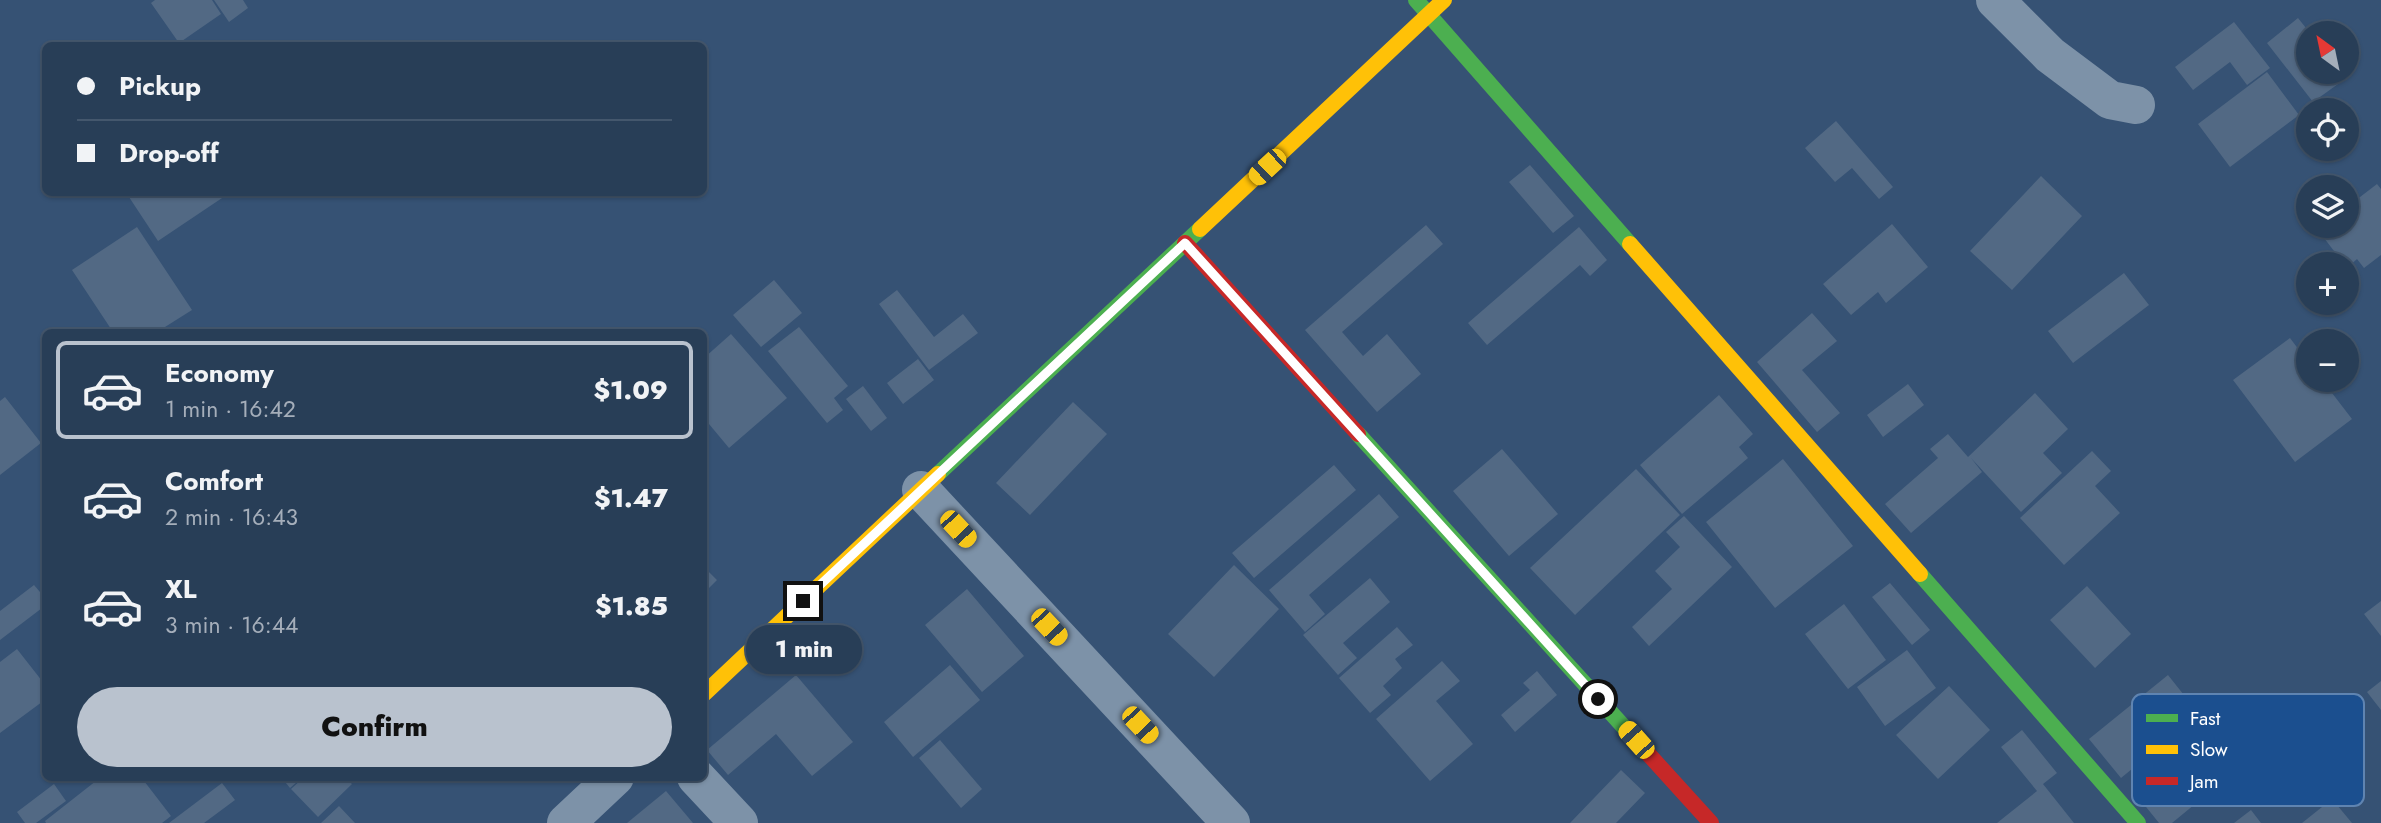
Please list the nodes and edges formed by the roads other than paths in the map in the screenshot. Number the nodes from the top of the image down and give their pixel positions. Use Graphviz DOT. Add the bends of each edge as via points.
graph roads {
  1 [pos="1416,0"];
  2 [pos="1444,0"];
  3 [pos="1995,0"];
  4 [pos="1429,14"];
  5 [pos="2136,105"];
  6 [pos="1185,243"];
  7 [pos="921,490"];
  8 [pos="707,691"];
  9 [pos="611,781"];
  10 [pos="700,781"];
  11 [pos="566,823"];
  12 [pos="740,823"];
  13 [pos="1231,823"];
  14 [pos="1711,823"];
  15 [pos="2138,823"];
  1 -- 4 [label="street"];
  2 -- 4 [label="street"];
  3 -- 5 [label="street" via="2050,55 2100,93"];
  4 -- 6 [label="street"];
  4 -- 15 [label="street"];
  6 -- 7 [label="street"];
  6 -- 14 [label="street"];
  7 -- 8 [label="street"];
  7 -- 13 [label="street"];
  9 -- 11 [label="street"];
  10 -- 12 [label="street"];
}
